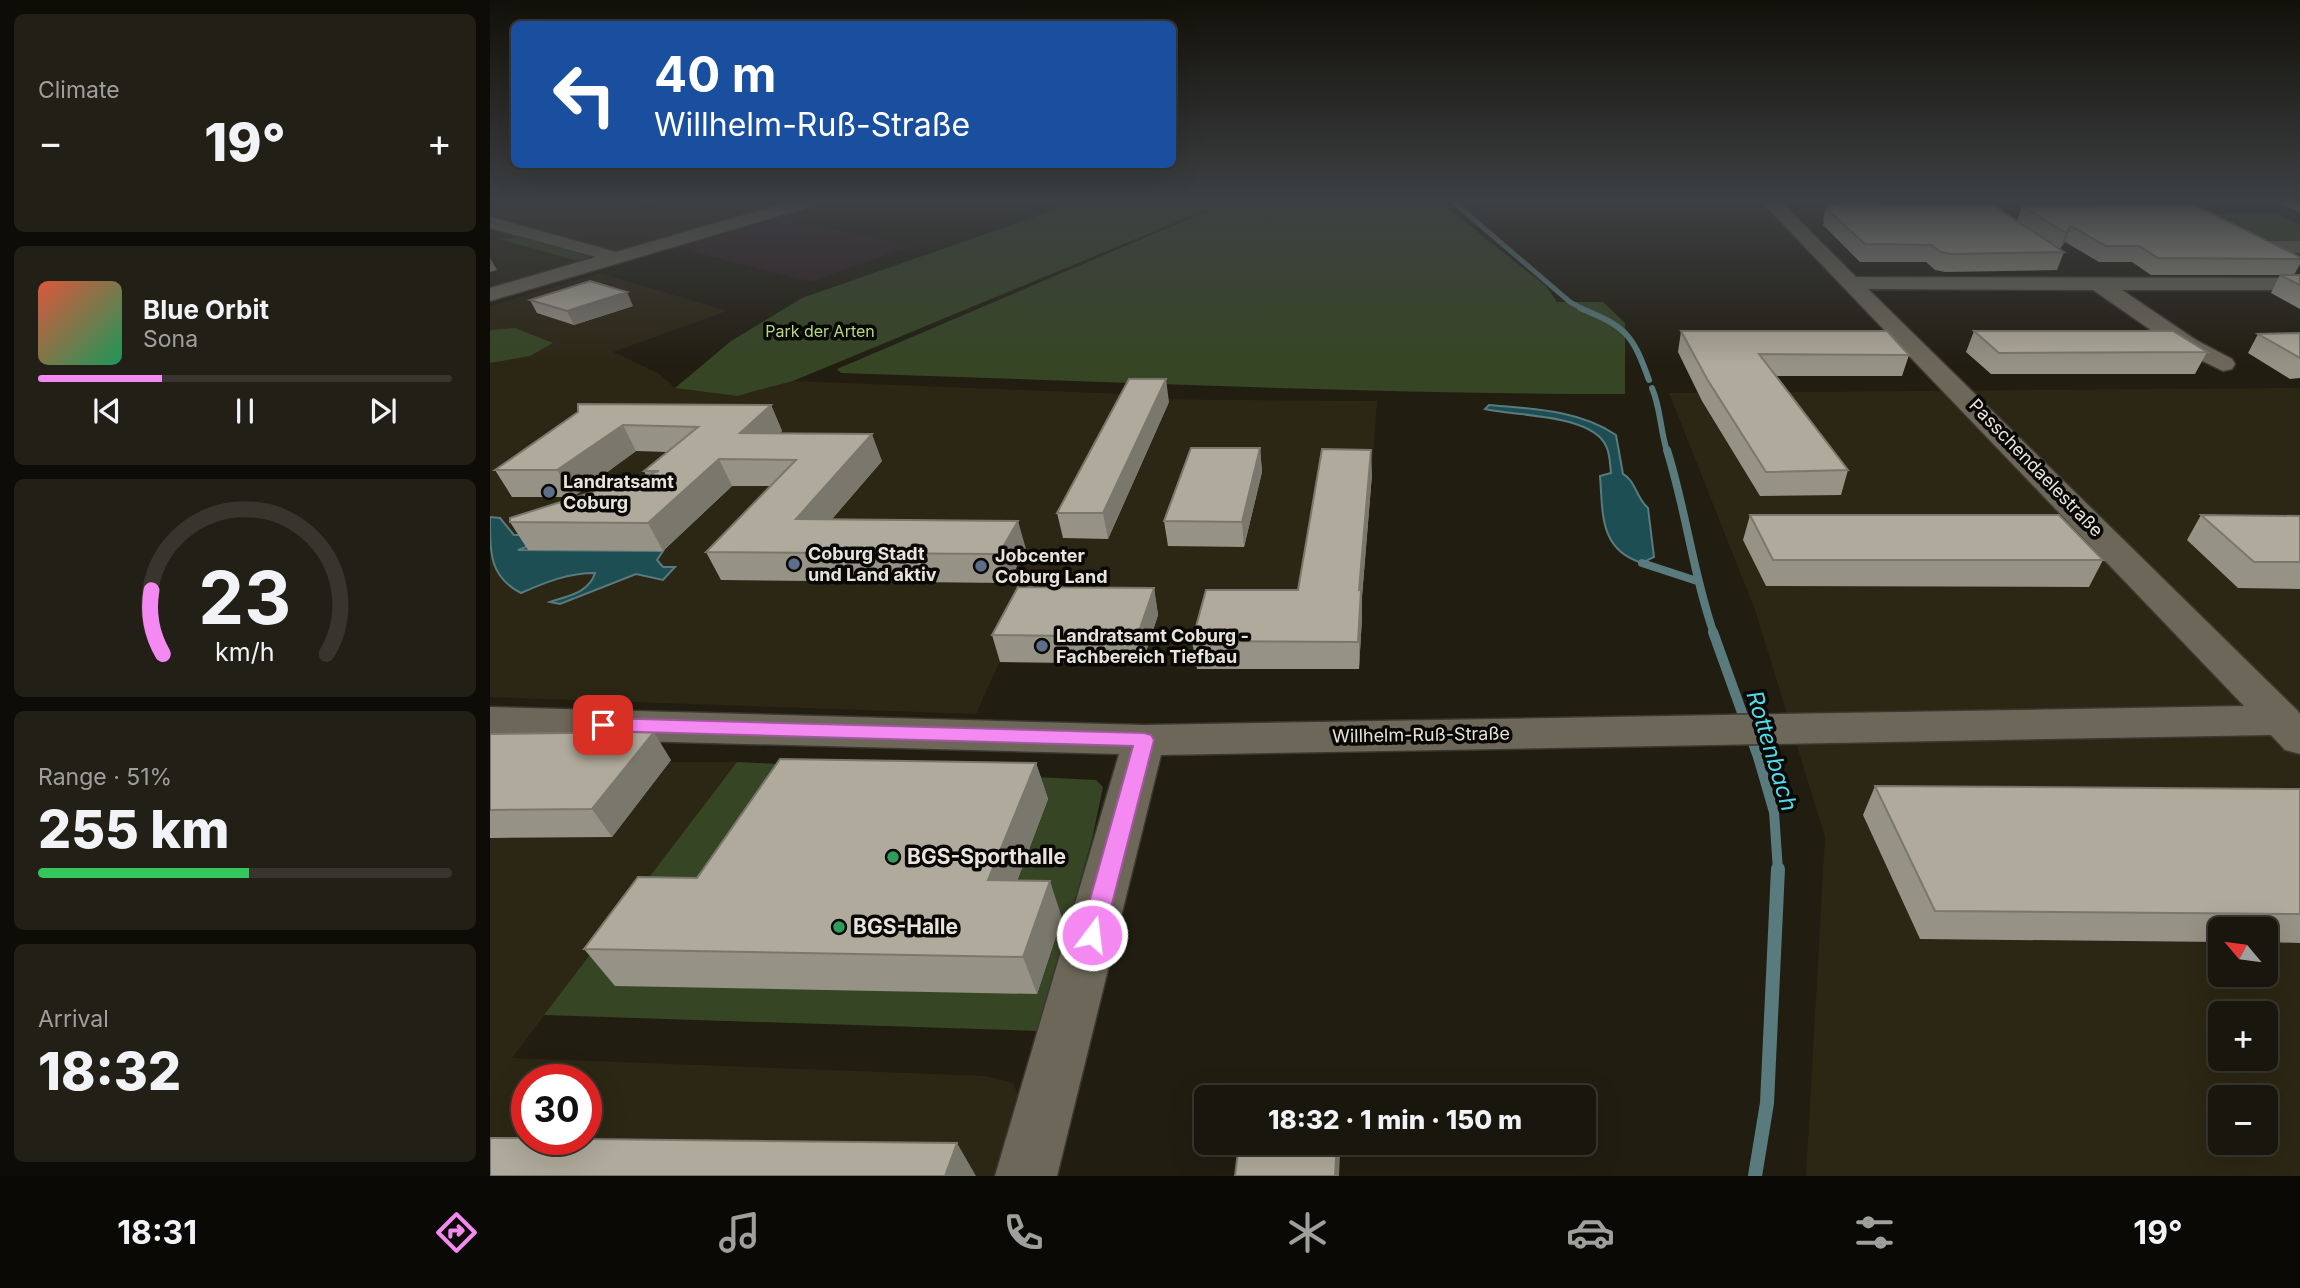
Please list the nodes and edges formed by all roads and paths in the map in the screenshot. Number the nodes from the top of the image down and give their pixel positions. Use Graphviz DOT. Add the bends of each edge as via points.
graph roads {
  1 [pos="607,255"];
  2 [pos="619,255"];
  3 [pos="1825,255"];
  4 [pos="604,259"];
  5 [pos="2069,264"];
  6 [pos="1853,283"];
  7 [pos="2099,284"];
  8 [pos="2300,284"];
  9 [pos="490,295"];
  10 [pos="2223,364"];
  11 [pos="490,722"];
  12 [pos="2291,729"];
  13 [pos="1144,740"];
  14 [pos="1026,1176"];
  1 -- 4 [label="street"];
  2 -- 4 [label="street"];
  3 -- 6 [label="street, Passchendaelestraße"];
  4 -- 9 [label="street"];
  5 -- 7 [label="street"];
  6 -- 7 [label="street"];
  6 -- 12 [label="street, Passchendaelestraße"];
  7 -- 8 [label="street"];
  7 -- 10 [label="street"];
  11 -- 13 [label="street, Willhelm-Ruß-Straße"];
  12 -- 13 [label="street, Willhelm-Ruß-Straße" via="1778,729"];
  13 -- 14 [label="street"];
}
